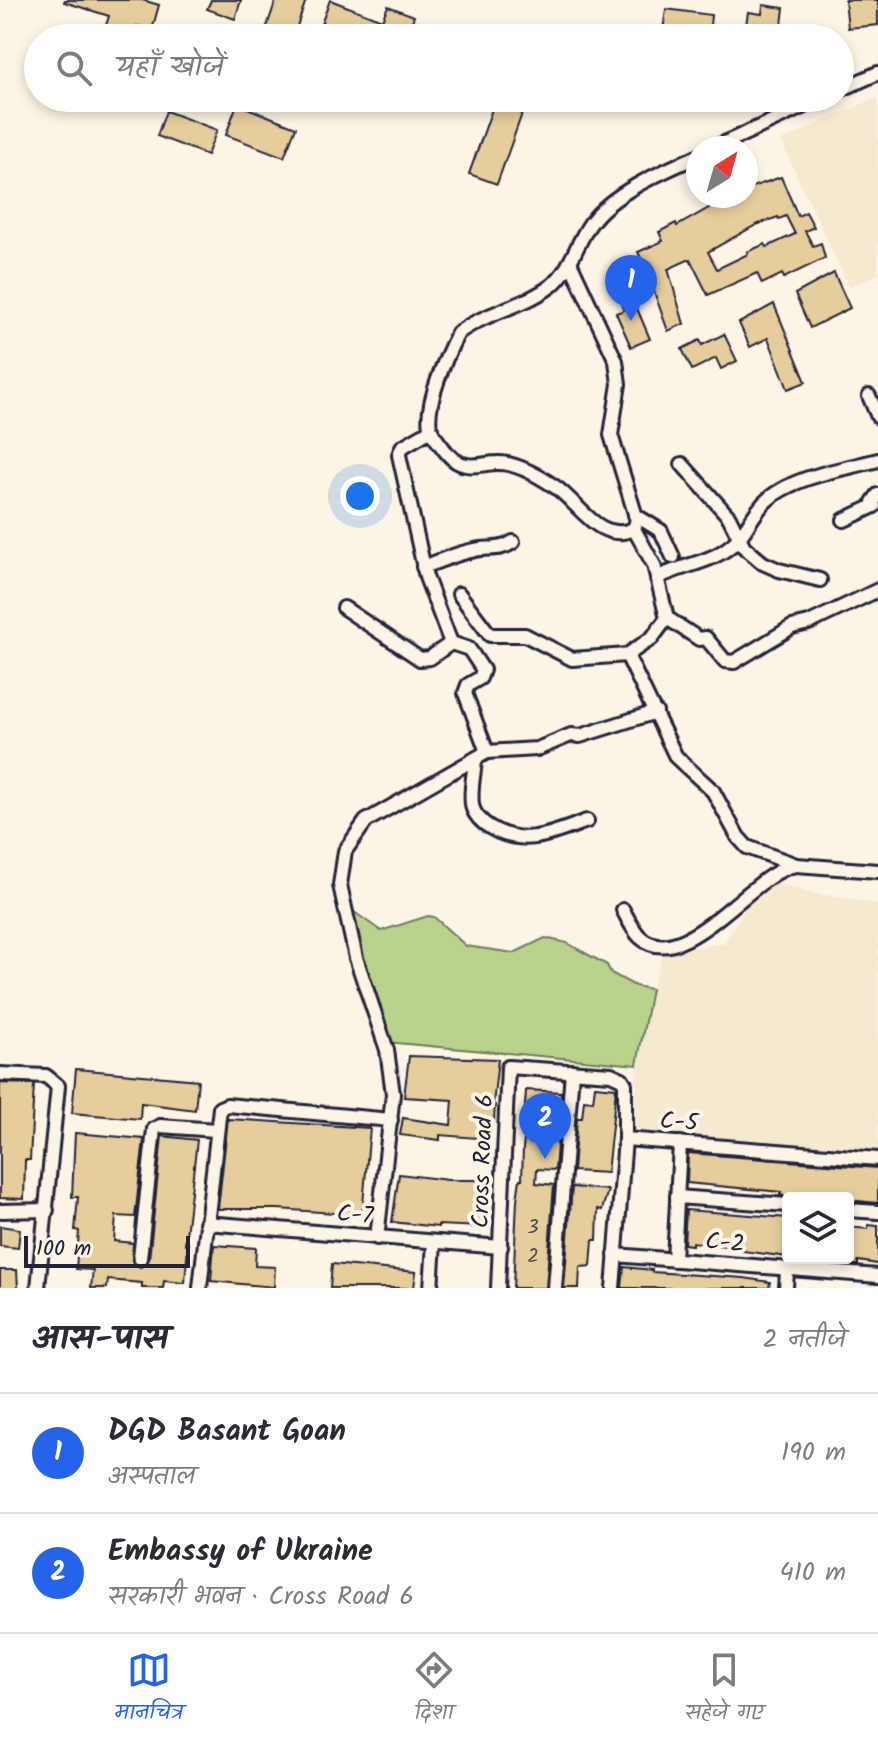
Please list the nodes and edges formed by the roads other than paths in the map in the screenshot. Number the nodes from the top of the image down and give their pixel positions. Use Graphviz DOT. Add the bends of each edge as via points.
graph roads {
  1 [pos="878,73"];
  2 [pos="854,84"];
  3 [pos="792,112"];
  4 [pos="740,136"];
  5 [pos="686,161"];
  6 [pos="570,262"];
  7 [pos="869,396"];
  8 [pos="878,417"];
  9 [pos="431,430"];
  10 [pos="878,460"];
  11 [pos="682,464"];
  12 [pos="878,495"];
  13 [pos="635,515"];
  14 [pos="844,520"];
  15 [pos="634,529"];
  16 [pos="740,539"];
  17 [pos="513,542"];
  18 [pos="673,557"];
  19 [pos="423,567"];
  20 [pos="657,578"];
  21 [pos="820,580"];
  22 [pos="878,590"];
  23 [pos="459,594"];
  24 [pos="344,608"];
  25 [pos="667,618"];
  26 [pos="451,643"];
  27 [pos="627,655"];
  28 [pos="656,712"];
  29 [pos="481,756"];
  30 [pos="587,821"];
  31 [pos="796,865"];
  32 [pos="878,871"];
  33 [pos="623,910"];
  34 [pos="572,1071"];
  35 [pos="0,1074"];
  36 [pos="391,1120"];
  37 [pos="216,1130"];
  38 [pos="625,1139"];
  39 [pos="680,1143"];
  40 [pos="878,1159"];
  41 [pos="677,1197"];
  42 [pos="782,1205"];
  43 [pos="47,1210"];
  44 [pos="854,1210"];
  45 [pos="0,1211"];
  46 [pos="878,1212"];
  47 [pos="206,1223"];
  48 [pos="377,1238"];
  49 [pos="434,1243"];
  50 [pos="501,1247"];
  51 [pos="615,1255"];
  52 [pos="140,1258"];
  53 [pos="674,1260"];
  54 [pos="787,1270"];
  55 [pos="878,1276"];
  56 [pos="38,1288"];
  57 [pos="200,1288"];
  58 [pos="431,1288"];
  59 [pos="498,1288"];
  60 [pos="555,1288"];
  61 [pos="613,1288"];
  62 [pos="786,1288"];
  1 -- 2 [label="street"];
  3 -- 4 [label="street"];
  5 -- 6 [label="street" via="603,209"];
  6 -- 9 [label="street" via="551,286 458,333 438,381"];
  6 -- 13 [label="street" via="616,361 619,384 611,435"];
  7 -- 8 [label="street"];
  9 -- 15 [label="street" via="459,463 515,466 561,490 604,530 624,534"];
  9 -- 19 [label="street" via="402,447 399,455"];
  10 -- 16 [label="street" via="789,485 765,503"];
  11 -- 16 [label="street" via="729,517"];
  12 -- 14 [label="street" via="874,506"];
  13 -- 15 [label="street"];
  13 -- 18 [label="street" via="661,531"];
  15 -- 20 [label="street"];
  16 -- 20 [label="street" via="714,556"];
  16 -- 21 [label="street" via="763,563"];
  17 -- 19 [label="street" via="503,549 479,549"];
  19 -- 26 [label="street"];
  20 -- 25 [label="street"];
  22 -- 25 [label="street" via="792,627 734,662 725,661 706,638 699,639"];
  23 -- 27 [label="street" via="490,635 525,635 572,659"];
  24 -- 26 [label="street" via="420,659"];
  25 -- 27 [label="street" via="652,638"];
  26 -- 29 [label="street" via="469,649 481,663 483,675 465,693"];
  27 -- 28 [label="street"];
  28 -- 29 [label="street" via="537,749"];
  28 -- 31 [label="street" via="676,757 713,791 747,847"];
  29 -- 30 [label="street" via="472,804 493,830 532,839"];
  29 -- 36 [label="street" via="366,821 345,851 340,885 356,958 391,1065"];
  31 -- 32 [label="street"];
  31 -- 33 [label="street" via="779,870 702,930 671,945 640,937"];
  34 -- 38 [label="street, Cross Road 6" via="622,1079"];
  34 -- 50 [label="street, Cross Road 6" via="508,1067"];
  34 -- 60 [label="street"];
  35 -- 43 [label="street" via="46,1076 58,1086"];
  36 -- 37 [label="street" via="227,1105 220,1108"];
  36 -- 48 [label="street"];
  37 -- 47 [label="street"];
  37 -- 52 [label="street" via="154,1129"];
  38 -- 39 [label="street, C-5"];
  38 -- 51 [label="street, C-5"];
  39 -- 40 [label="street, C-5"];
  39 -- 41 [label="street"];
  41 -- 42 [label="street"];
  41 -- 53 [label="street"];
  43 -- 45 [label="street"];
  43 -- 56 [label="street"];
  44 -- 46 [label="street"];
  47 -- 48 [label="street, C-7"];
  47 -- 57 [label="street"];
  48 -- 49 [label="street, C-7"];
  49 -- 50 [label="street, C-7"];
  49 -- 58 [label="street"];
  50 -- 59 [label="street, Cross Road 6"];
  51 -- 53 [label="street, C-2"];
  51 -- 61 [label="street, C-5"];
  53 -- 54 [label="street, C-2"];
  54 -- 55 [label="street, C-2"];
  54 -- 62 [label="street"];
}
